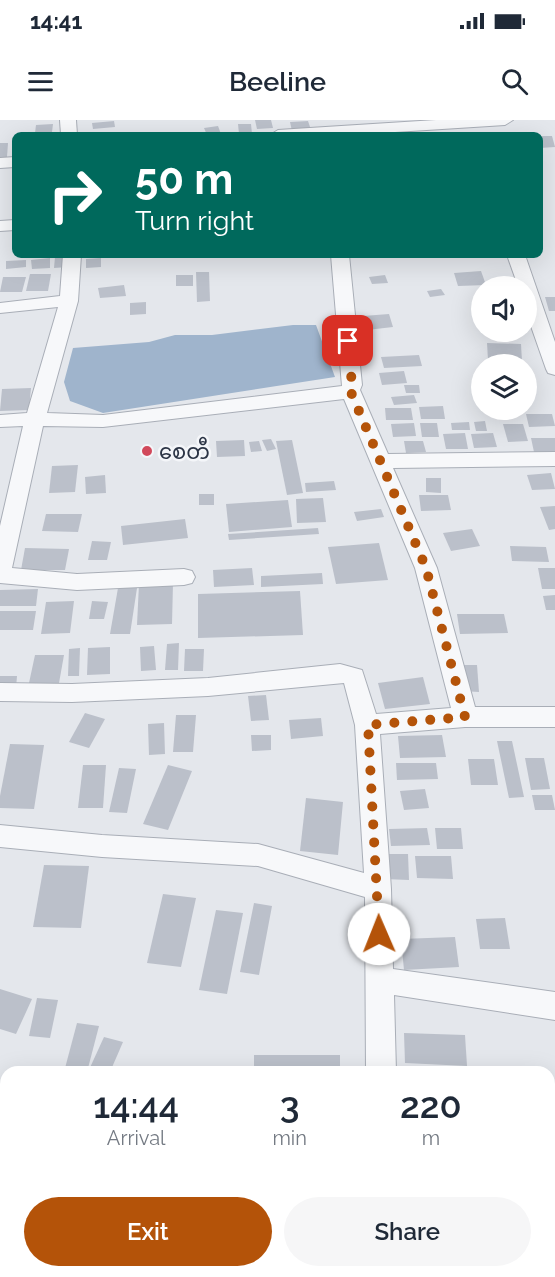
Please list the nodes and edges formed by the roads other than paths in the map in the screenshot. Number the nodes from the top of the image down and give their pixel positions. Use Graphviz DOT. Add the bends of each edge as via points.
graph roads {
  1 [pos="505,120"];
  2 [pos="341,125"];
  3 [pos="453,129"];
  4 [pos="315,132"];
  5 [pos="72,258"];
  6 [pos="340,258"];
  7 [pos="517,258"];
  8 [pos="69,301"];
  9 [pos="0,308"];
  10 [pos="555,369"];
  11 [pos="350,390"];
  12 [pos="35,419"];
  13 [pos="0,421"];
  14 [pos="555,459"];
  15 [pos="380,461"];
  16 [pos="0,574"];
  17 [pos="184,577"];
  18 [pos="0,692"];
  19 [pos="465,717"];
  20 [pos="555,717"];
  21 [pos="368,725"];
  22 [pos="0,836"];
  23 [pos="378,889"];
  24 [pos="380,980"];
  25 [pos="555,1006"];
  26 [pos="381,1066"];
  1 -- 3 [label="street"];
  2 -- 3 [label="street"];
  2 -- 4 [label="street"];
  5 -- 8 [label="street"];
  6 -- 11 [label="street"];
  7 -- 10 [label="street"];
  8 -- 9 [label="street"];
  8 -- 12 [label="street"];
  11 -- 12 [label="street" via="103,421"];
  11 -- 15 [label="street"];
  12 -- 13 [label="street"];
  12 -- 16 [label="street"];
  14 -- 15 [label="street"];
  15 -- 19 [label="street" via="426,568"];
  16 -- 17 [label="street" via="77,582"];
  18 -- 21 [label="street" via="208,687 340,673 354,677"];
  19 -- 20 [label="street"];
  19 -- 21 [label="street"];
  21 -- 23 [label="street"];
  22 -- 23 [label="street" via="258,855"];
  23 -- 24 [label="street"];
  24 -- 25 [label="street"];
  24 -- 26 [label="street"];
}
